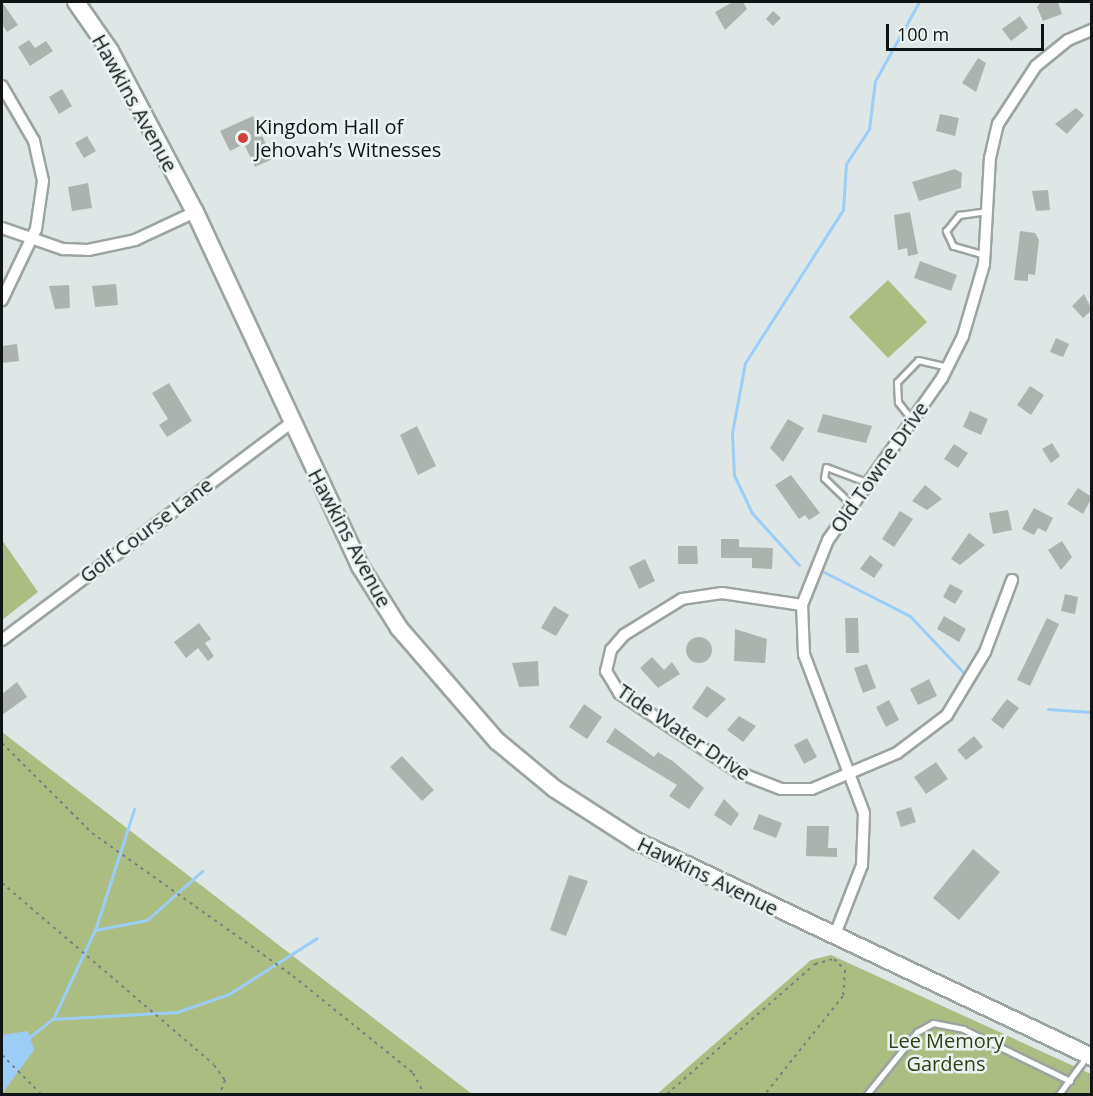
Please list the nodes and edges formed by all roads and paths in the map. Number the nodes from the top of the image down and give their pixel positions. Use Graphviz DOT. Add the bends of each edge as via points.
graph roads {
  1 [pos="76,2"];
  2 [pos="1092,30"];
  3 [pos="2,86"];
  4 [pos="988,211"];
  5 [pos="195,212"];
  6 [pos="2,228"];
  7 [pos="32,239"];
  8 [pos="985,255"];
  9 [pos="2,300"];
  10 [pos="948,367"];
  11 [pos="912,420"];
  12 [pos="292,422"];
  13 [pos="868,483"];
  14 [pos="853,505"];
  15 [pos="1012,580"];
  16 [pos="801,605"];
  17 [pos="2,640"];
  18 [pos="2,743"];
  19 [pos="853,774"];
  20 [pos="2,883"];
  21 [pos="834,937"];
  22 [pos="2,1055"];
  23 [pos="1090,1056"];
  24 [pos="1071,1081"];
  25 [pos="41,1095"];
  26 [pos="220,1095"];
  27 [pos="424,1095"];
  28 [pos="667,1095"];
  29 [pos="765,1095"];
  30 [pos="867,1095"];
  31 [pos="1059,1095"];
  1 -- 5 [label="main road, Hawkins Avenue" via="110,51"];
  2 -- 4 [label="street, Old Towne Drive" via="1068,40 1036,66 998,123"];
  3 -- 7 [label="street" via="39,155 42,200"];
  4 -- 8 [label="street, Old Towne Drive"];
  4 -- 8 [label="lane" via="959,216 946,231 953,246"];
  5 -- 7 [label="street" via="135,240 88,250 63,249"];
  5 -- 12 [label="main road, Hawkins Avenue"];
  6 -- 7 [label="street"];
  7 -- 9 [label="street"];
  8 -- 10 [label="street, Old Towne Drive" via="976,297"];
  10 -- 11 [label="street, Old Towne Drive"];
  10 -- 11 [label="lane" via="927,358 918,360 897,382 898,402"];
  11 -- 13 [label="street, Old Towne Drive"];
  12 -- 17 [label="street, Golf Course Lane"];
  12 -- 21 [label="main road, Hawkins Avenue" via="360,566 399,628 497,741 555,789 636,841"];
  13 -- 14 [label="street, Old Towne Drive"];
  13 -- 14 [label="lane" via="826,467 824,478"];
  14 -- 16 [label="street, Old Towne Drive" via="828,540"];
  15 -- 19 [label="street, Tide Water Drive" via="985,652 947,715 897,753"];
  16 -- 19 [label="street, Old Towne Drive" via="804,654"];
  16 -- 19 [label="street, Tide Water Drive" via="722,593 682,600 624,635 611,650 606,670 619,693 766,785 812,789"];
  18 -- 27 [label="path" via="92,833 282,968 413,1073"];
  19 -- 21 [label="street, Old Towne Drive" via="864,813 864,847"];
  20 -- 26 [label="path" via="214,1065 225,1080"];
  21 -- 23 [label="main road, Hawkins Avenue"];
  22 -- 25 [label="path"];
  23 -- 24 [label="lane"];
  24 -- 30 [label="lane" via="963,1029 933,1023 917,1032"];
  24 -- 31 [label="lane"];
  28 -- 29 [label="path" via="815,964 834,959 845,970 843,996"];
}
